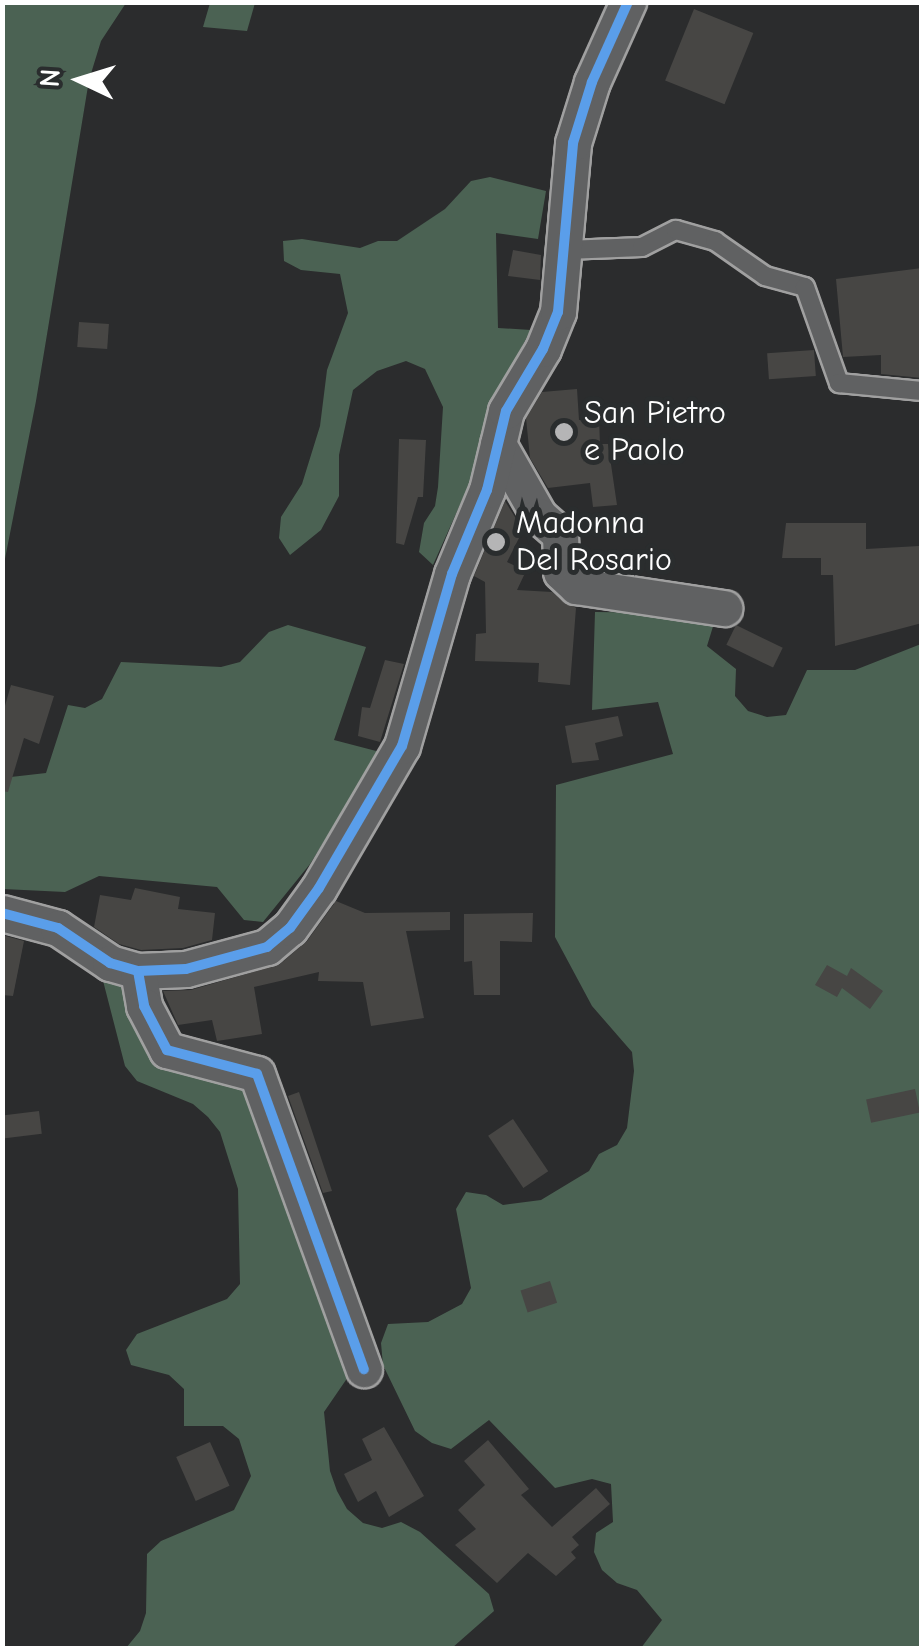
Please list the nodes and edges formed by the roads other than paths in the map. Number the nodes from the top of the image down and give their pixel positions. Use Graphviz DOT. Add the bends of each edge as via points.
graph roads {
  1 [pos="628,2"];
  2 [pos="566,250"];
  3 [pos="922,391"];
  4 [pos="498,444"];
  5 [pos="724,608"];
  6 [pos="2,913"];
  7 [pos="138,971"];
  8 [pos="364,1369"];
  1 -- 2 [label="street" via="573,143"];
  2 -- 3 [label="lane" via="642,247 676,230 715,241 764,276 805,286 839,383"];
  2 -- 4 [label="street" via="558,312 506,411"];
  4 -- 5 [label="street" via="539,516 560,534 561,572 576,586"];
  4 -- 7 [label="street" via="402,746 319,888 267,947 186,969"];
  6 -- 7 [label="street" via="58,928 110,964"];
  7 -- 8 [label="street" via="144,1006 167,1050 257,1074"];
}
